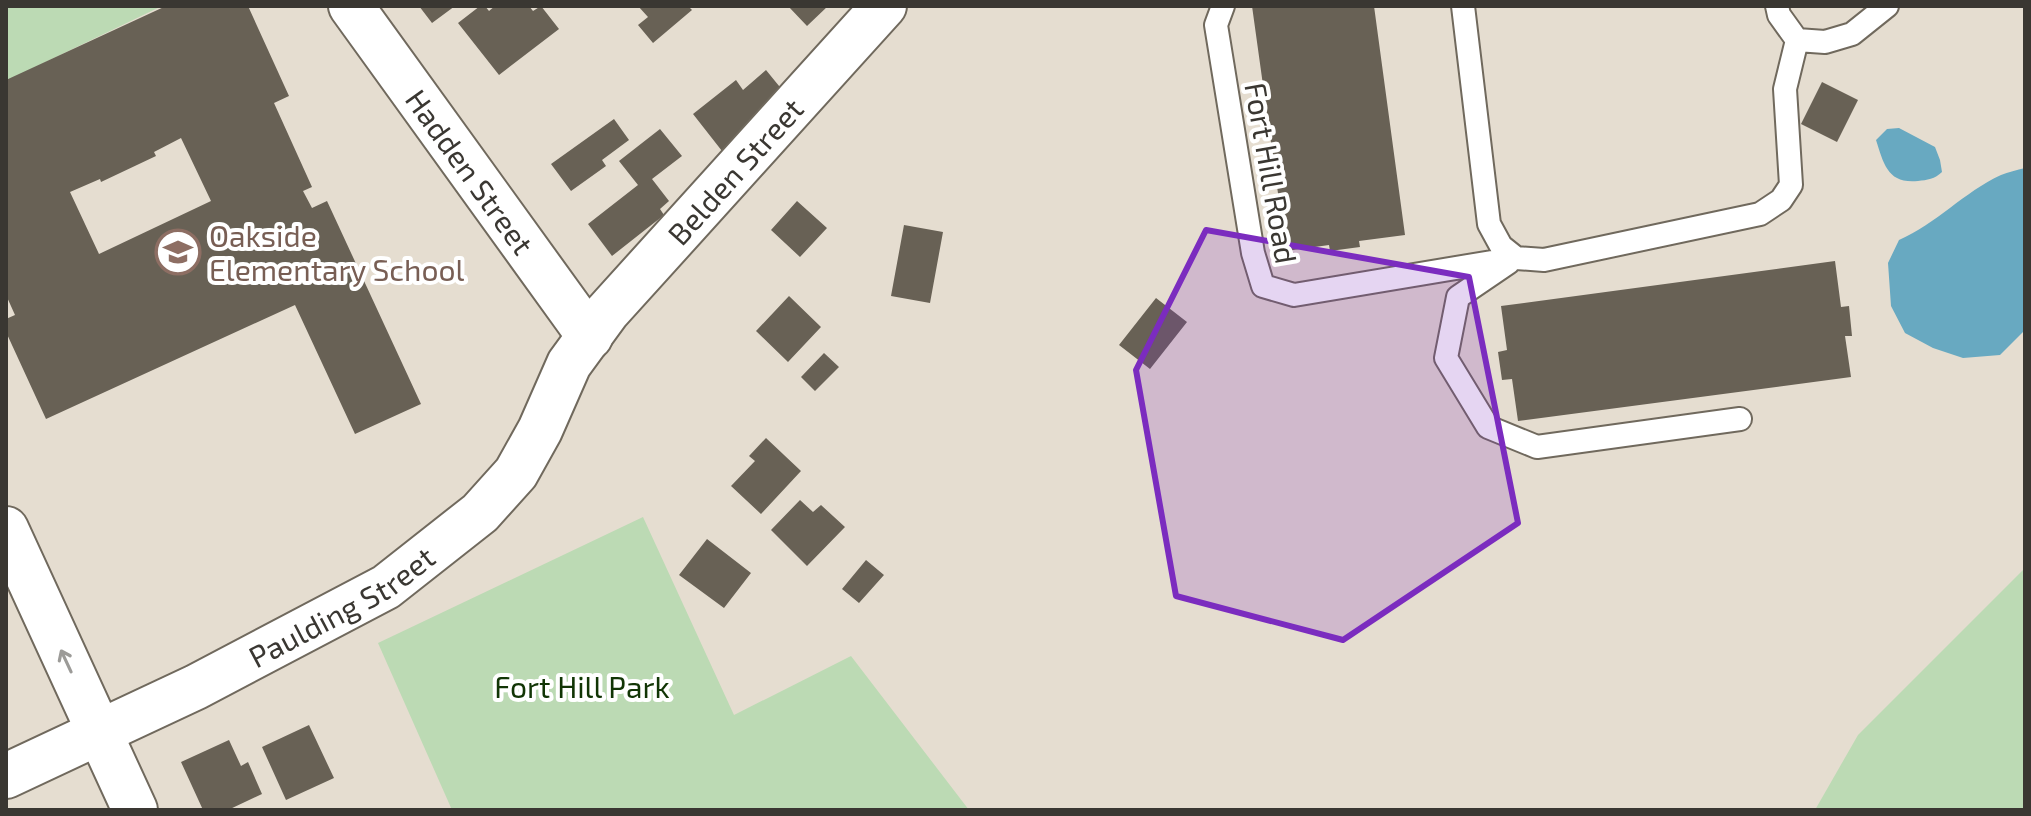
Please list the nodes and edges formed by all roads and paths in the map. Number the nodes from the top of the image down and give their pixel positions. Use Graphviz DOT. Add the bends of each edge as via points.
graph roads {
  1 [pos="351,6"];
  2 [pos="884,6"];
  3 [pos="1223,6"];
  4 [pos="1463,6"];
  5 [pos="1777,6"];
  6 [pos="1887,6"];
  7 [pos="1797,40"];
  8 [pos="1516,258"];
  9 [pos="590,337"];
  10 [pos="1740,419"];
  11 [pos="6,529"];
  12 [pos="99,732"];
  13 [pos="6,776"];
  14 [pos="135,810"];
  1 -- 9 [label="street, Hadden Street"];
  2 -- 9 [label="street, Belden Street"];
  3 -- 8 [label="lane, Fort Hill Road" via="1216,25 1263,286 1294,295"];
  4 -- 8 [label="lane" via="1489,224 1501,246"];
  5 -- 7 [label="lane"];
  6 -- 7 [label="lane" via="1852,34 1825,42"];
  7 -- 8 [label="lane, Fort Hill Road" via="1785,89 1791,185 1781,200 1760,214 1544,260"];
  8 -- 10 [label="lane" via="1458,297 1446,358 1488,427 1537,447"];
  9 -- 12 [label="street, Paulding Street" via="569,364 516,473 480,513 386,587"];
  12 -- 11 [label="street, one-way"];
  12 -- 13 [label="street, Paulding Street"];
  12 -- 14 [label="street"];
}
